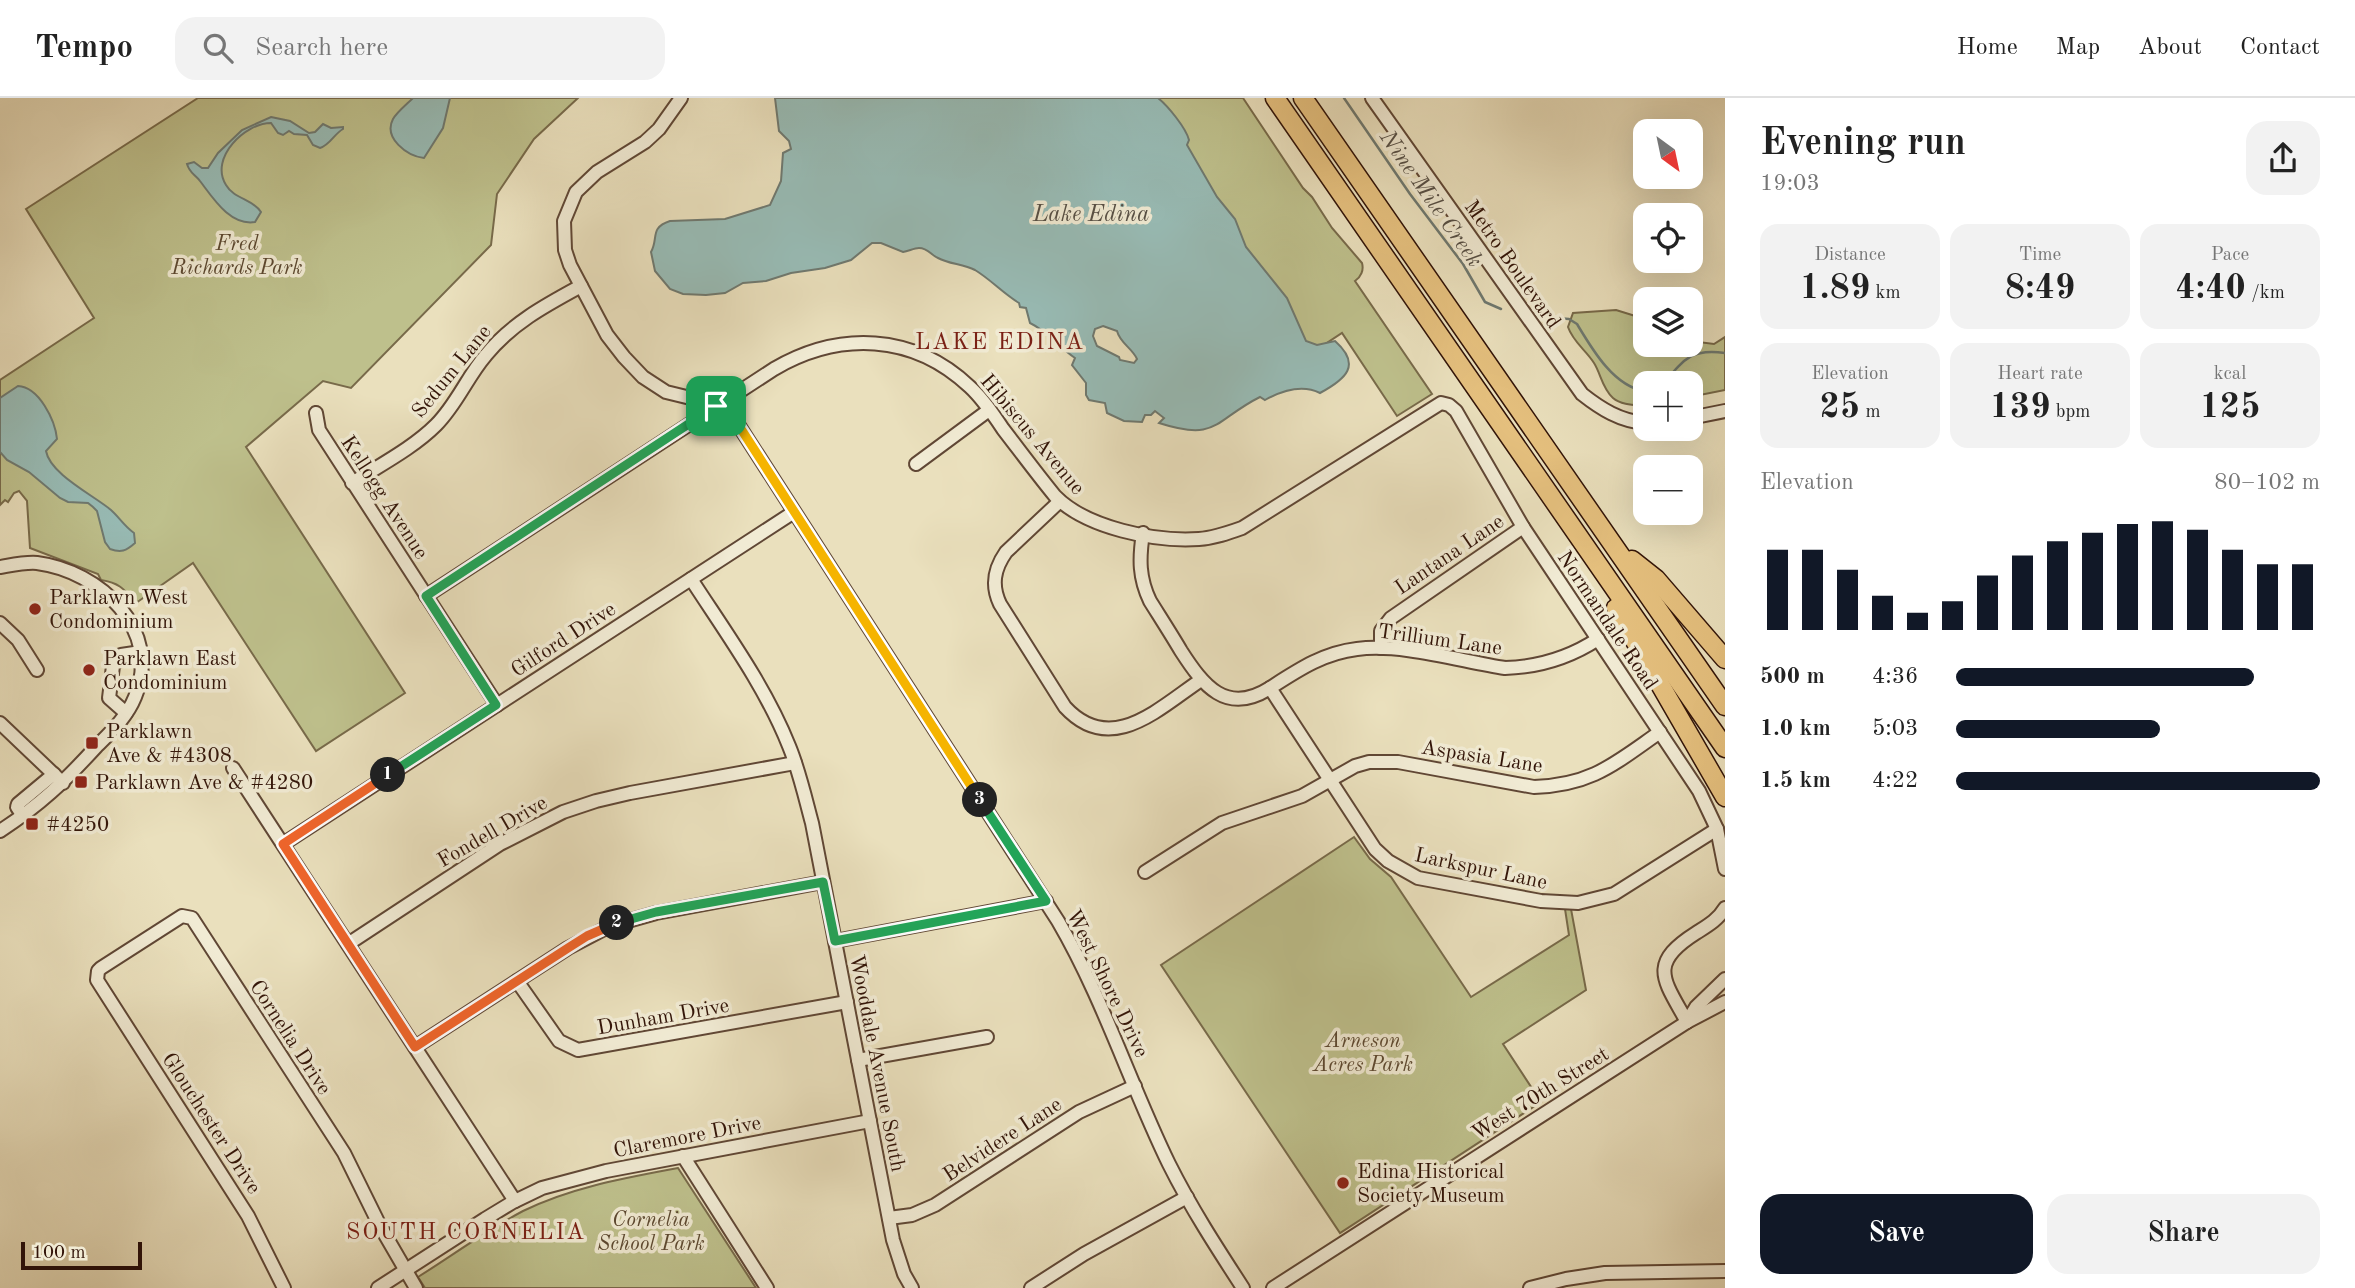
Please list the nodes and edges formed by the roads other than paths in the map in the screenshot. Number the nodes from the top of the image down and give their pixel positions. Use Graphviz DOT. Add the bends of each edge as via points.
graph roads {
  1 [pos="681,98"];
  2 [pos="1275,98"];
  3 [pos="1303,98"];
  4 [pos="1372,98"];
  5 [pos="581,286"];
  6 [pos="1441,403"];
  7 [pos="716,406"];
  8 [pos="989,410"];
  9 [pos="1725,411"];
  10 [pos="316,413"];
  11 [pos="1703,415"];
  12 [pos="1633,421"];
  13 [pos="916,464"];
  14 [pos="352,483"];
  15 [pos="1060,501"];
  16 [pos="794,512"];
  17 [pos="1523,527"];
  18 [pos="1143,533"];
  19 [pos="1619,550"];
  20 [pos="1600,565"];
  21 [pos="0,567"];
  22 [pos="691,579"];
  23 [pos="426,596"];
  24 [pos="0,623"];
  25 [pos="1598,639"];
  26 [pos="1381,648"];
  27 [pos="141,652"];
  28 [pos="1725,659"];
  29 [pos="37,670"];
  30 [pos="1201,680"];
  31 [pos="1270,688"];
  32 [pos="496,705"];
  33 [pos="1725,706"];
  34 [pos="127,713"];
  35 [pos="0,723"];
  36 [pos="1660,732"];
  37 [pos="1725,748"];
  38 [pos="795,763"];
  39 [pos="233,768"];
  40 [pos="58,778"];
  41 [pos="1330,780"];
  42 [pos="1725,797"];
  43 [pos="1717,829"];
  44 [pos="0,831"];
  45 [pos="283,844"];
  46 [pos="1725,869"];
  47 [pos="1145,872"];
  48 [pos="823,882"];
  49 [pos="1046,901"];
  50 [pos="1725,908"];
  51 [pos="835,941"];
  52 [pos="348,944"];
  53 [pos="1725,979"];
  54 [pos="517,981"];
  55 [pos="99,984"];
  56 [pos="847,1002"];
  57 [pos="1725,1002"];
  58 [pos="1687,1023"];
  59 [pos="987,1037"];
  60 [pos="415,1047"];
  61 [pos="858,1060"];
  62 [pos="1135,1086"];
  63 [pos="870,1121"];
  64 [pos="682,1156"];
  65 [pos="1187,1197"];
  66 [pos="515,1201"];
  67 [pos="889,1218"];
  68 [pos="405,1270"];
  69 [pos="1725,1271"];
  70 [pos="284,1288"];
  71 [pos="378,1288"];
  72 [pos="416,1288"];
  73 [pos="767,1288"];
  74 [pos="912,1288"];
  75 [pos="1031,1288"];
  76 [pos="1243,1288"];
  77 [pos="1273,1288"];
  78 [pos="1530,1288"];
  1 -- 5 [label="street, West Shore Drive" via="645,142 586,181 572,199 563,236 567,258"];
  2 -- 20 [label="highway"];
  3 -- 19 [label="highway"];
  4 -- 12 [label="street, Metro Boulevard" via="1582,394 1609,414"];
  5 -- 7 [label="street, West Shore Drive" via="607,335 654,386"];
  5 -- 14 [label="street, Sedum Lane" via="524,319 485,356 450,411 433,428"];
  6 -- 17 [label="street, Normandale Road" via="1456,411"];
  6 -- 18 [label="street, Hibiscus Avenue" via="1242,528 1202,539"];
  7 -- 8 [label="street, Hibiscus Avenue" via="793,358 814,349 858,343 902,348 941,365 972,389"];
  7 -- 16 [label="street, West Shore Drive" via="732,415"];
  7 -- 23 [label="street, Hibiscus Avenue"];
  8 -- 13 [label="street"];
  8 -- 15 [label="street, Hibiscus Avenue"];
  9 -- 11 [label="street"];
  10 -- 14 [label="street, Kellogg Avenue" via="319,430"];
  14 -- 23 [label="street, Kellogg Avenue"];
  15 -- 18 [label="street, Hibiscus Avenue" via="1098,524"];
  15 -- 30 [label="street" via="1006,552 994,583 1000,604 1065,707 1098,729 1125,727"];
  16 -- 22 [label="street, Gilford Drive"];
  16 -- 49 [label="street, West Shore Drive"];
  17 -- 25 [label="street, Normandale Road"];
  17 -- 26 [label="street, Lantana Lane" via="1391,618 1381,631"];
  18 -- 30 [label="street, Trillium Lane" via="1143,586"];
  19 -- 28 [label="highway" via="1656,579"];
  19 -- 33 [label="highway"];
  20 -- 37 [label="highway"];
  20 -- 42 [label="highway" via="1611,600"];
  21 -- 27 [label="street" via="36,563 104,591 127,615"];
  22 -- 32 [label="street, Gilford Drive"];
  22 -- 38 [label="street, Wooddale Avenue South" via="759,685"];
  23 -- 32 [label="street, Kellogg Avenue"];
  24 -- 29 [label="street" via="18,640"];
  25 -- 26 [label="street, Trillium Lane" via="1563,658 1505,668"];
  25 -- 36 [label="street, Normandale Road"];
  26 -- 31 [label="street, Trillium Lane" via="1315,660"];
  27 -- 34 [label="street" via="141,680"];
  27 -- 34 [label="street" via="121,655 113,666 109,698"];
  30 -- 31 [label="street, Trillium Lane" via="1212,690 1236,698 1259,695"];
  31 -- 41 [label="street, Larkspur Lane"];
  32 -- 45 [label="street, Gilford Drive"];
  34 -- 40 [label="street"];
  35 -- 40 [label="street"];
  36 -- 41 [label="street, Aspasia Lane" via="1598,774 1556,786 1534,787 1383,761 1355,766"];
  36 -- 43 [label="street, Normandale Road" via="1699,791"];
  38 -- 48 [label="street, Wooddale Avenue South"];
  38 -- 52 [label="street, Fondell Drive" via="596,800 563,812 500,844"];
  39 -- 45 [label="street"];
  40 -- 44 [label="street" via="42,803"];
  41 -- 43 [label="street, Larkspur Lane" via="1375,849 1402,871 1435,882 1559,904 1614,894"];
  41 -- 47 [label="street, Aspasia Lane" via="1303,796 1222,823"];
  43 -- 46 [label="street, Normandale Road"];
  45 -- 52 [label="street"];
  48 -- 51 [label="street, Wooddale Avenue South"];
  48 -- 54 [label="street" via="632,918 587,936"];
  49 -- 51 [label="street"];
  49 -- 62 [label="street, West Shore Drive" via="1077,954"];
  50 -- 58 [label="street" via="1676,945 1666,959 1667,986"];
  51 -- 56 [label="street, Wooddale Avenue South"];
  52 -- 60 [label="street"];
  53 -- 58 [label="street, West 70th Street" via="1696,1007"];
  54 -- 56 [label="street, Dunham Drive" via="559,1041 578,1050"];
  54 -- 60 [label="street"];
  55 -- 68 [label="street, Cornelia Drive" via="96,975 101,968 182,916 191,918 344,1153"];
  55 -- 70 [label="street, Glouchester Drive" via="248,1216"];
  56 -- 61 [label="street, Wooddale Avenue South"];
  57 -- 58 [label="street, West 70th Street"];
  58 -- 77 [label="street, West 70th Street"];
  59 -- 61 [label="street"];
  60 -- 66 [label="street"];
  61 -- 63 [label="street, Wooddale Avenue South"];
  62 -- 65 [label="street, West Shore Drive"];
  62 -- 67 [label="street, Belvidere Lane" via="1079,1112 935,1205"];
  63 -- 64 [label="street, Claremore Drive"];
  63 -- 67 [label="street, Wooddale Avenue South"];
  64 -- 66 [label="street, Claremore Drive" via="574,1178"];
  64 -- 73 [label="street"];
  65 -- 75 [label="street"];
  65 -- 76 [label="street, West Shore Drive"];
  66 -- 68 [label="street, Claremore Drive"];
  67 -- 74 [label="street, Wooddale Avenue South" via="897,1257"];
  68 -- 71 [label="street, Claremore Drive"];
  68 -- 72 [label="street, Cornelia Drive"];
  69 -- 78 [label="street" via="1605,1273"];
}
